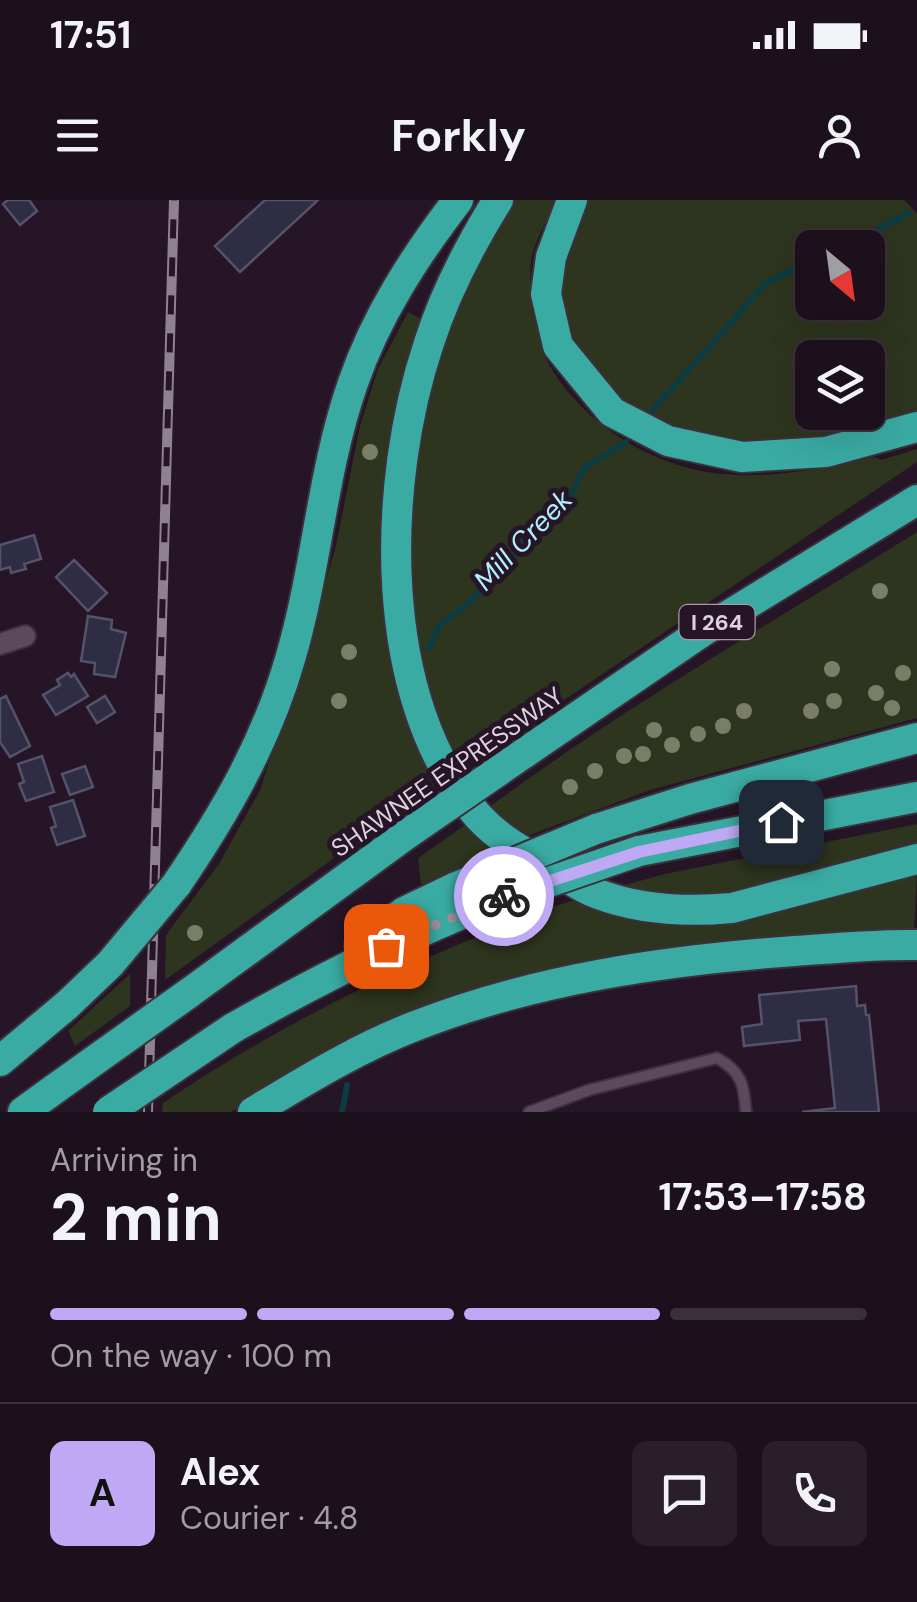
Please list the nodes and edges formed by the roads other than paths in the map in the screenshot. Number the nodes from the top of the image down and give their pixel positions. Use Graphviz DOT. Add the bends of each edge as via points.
graph roads {
  1 [pos="458,200"];
  2 [pos="498,200"];
  3 [pos="572,200"];
  4 [pos="917,427"];
  5 [pos="917,500"];
  6 [pos="25,636"];
  7 [pos="0,644"];
  8 [pos="917,738"];
  9 [pos="917,797"];
  10 [pos="917,859"];
  11 [pos="917,945"];
  12 [pos="302,989"];
  13 [pos="0,1061"];
  14 [pos="23,1112"];
  15 [pos="108,1112"];
  16 [pos="254,1112"];
  17 [pos="528,1112"];
  18 [pos="746,1112"];
  1 -- 13 [label="highway, bridge" via="396,291 352,383 291,656 266,729 218,822 110,964"];
  2 -- 10 [label="highway" via="429,343 398,497 403,631 416,696 440,760 478,816 508,844 624,902 732,908"];
  3 -- 4 [label="highway" via="551,257 546,294 558,346 612,412 668,441 742,457 826,452"];
  5 -- 14 [label="highway, SHAWNEE EXPRESSWAY / I 264, bridge" via="703,631 523,754"];
  6 -- 7 [label="street"];
  8 -- 12 [label="highway, bridge" via="596,829 456,886 404,912"];
  9 -- 12 [label="highway, bridge" via="639,852 415,932"];
  11 -- 16 [label="highway" via="699,960 516,994 414,1026"];
  12 -- 15 [label="highway, bridge"];
  17 -- 18 [label="lane" via="718,1058 744,1082"];
}
